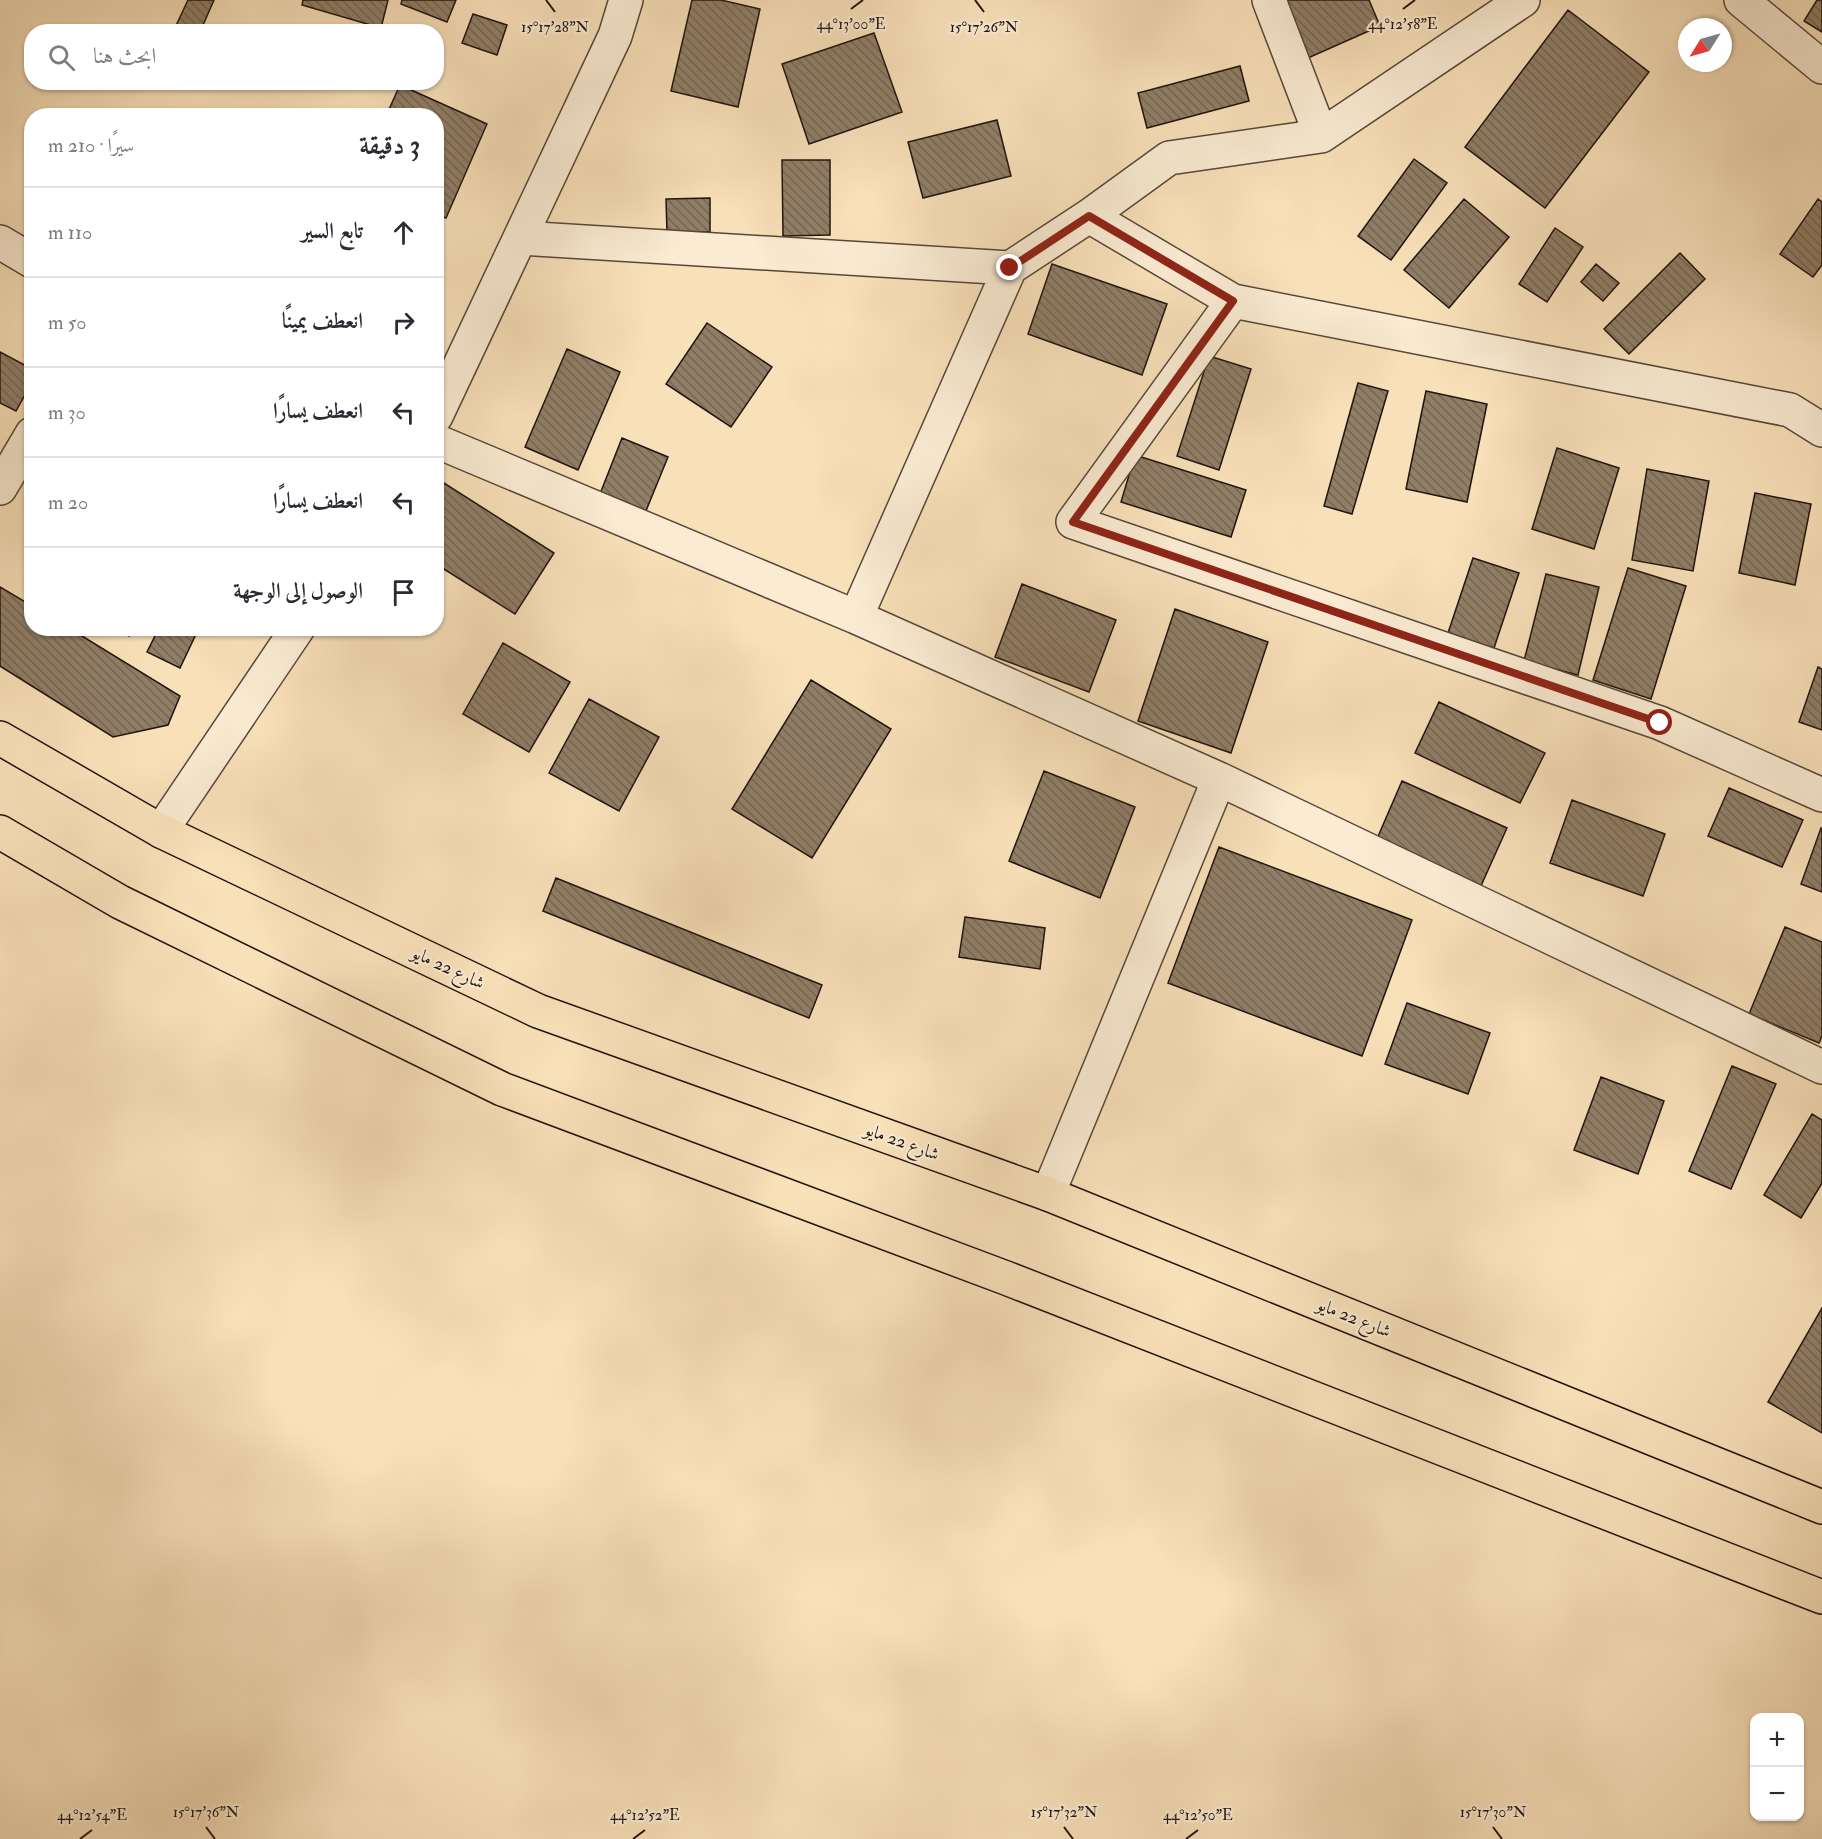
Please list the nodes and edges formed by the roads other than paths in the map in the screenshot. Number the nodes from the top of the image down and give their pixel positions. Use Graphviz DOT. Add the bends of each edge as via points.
graph roads {
  1 [pos="626,0"];
  2 [pos="1269,0"];
  3 [pos="1523,0"];
  4 [pos="1741,0"];
  5 [pos="1822,67"];
  6 [pos="1321,136"];
  7 [pos="1089,216"];
  8 [pos="520,238"];
  9 [pos="0,242"];
  10 [pos="24,256"];
  11 [pos="1010,268"];
  12 [pos="1233,301"];
  13 [pos="444,399"];
  14 [pos="1822,430"];
  15 [pos="444,444"];
  16 [pos="24,448"];
  17 [pos="0,488"];
  18 [pos="856,617"];
  19 [pos="293,636"];
  20 [pos="0,738"];
  21 [pos="1219,779"];
  22 [pos="1822,795"];
  23 [pos="161,831"];
  24 [pos="0,832"];
  25 [pos="1822,1067"];
  26 [pos="1048,1194"];
  27 [pos="1822,1507"];
  28 [pos="1822,1597"];
  1 -- 8 [label="street" via="615,36"];
  2 -- 6 [label="street"];
  3 -- 6 [label="street"];
  4 -- 5 [label="street"];
  6 -- 7 [label="street" via="1170,158"];
  7 -- 11 [label="street"];
  7 -- 12 [label="street"];
  8 -- 11 [label="street"];
  8 -- 13 [label="street"];
  9 -- 10 [label="street"];
  11 -- 18 [label="street"];
  12 -- 14 [label="street" via="1790,410"];
  12 -- 22 [label="street" via="1073,522 1660,723"];
  15 -- 18 [label="street"];
  16 -- 17 [label="street"];
  18 -- 21 [label="street"];
  19 -- 23 [label="street"];
  20 -- 23 [label="main road, شارع 22 مايو"];
  21 -- 25 [label="street"];
  21 -- 26 [label="street"];
  23 -- 26 [label="main road, شارع 22 مايو" via="538,1011"];
  24 -- 28 [label="main road" via="120,902 502,1089 1006,1278"];
  26 -- 27 [label="main road, شارع 22 مايو"];
}
